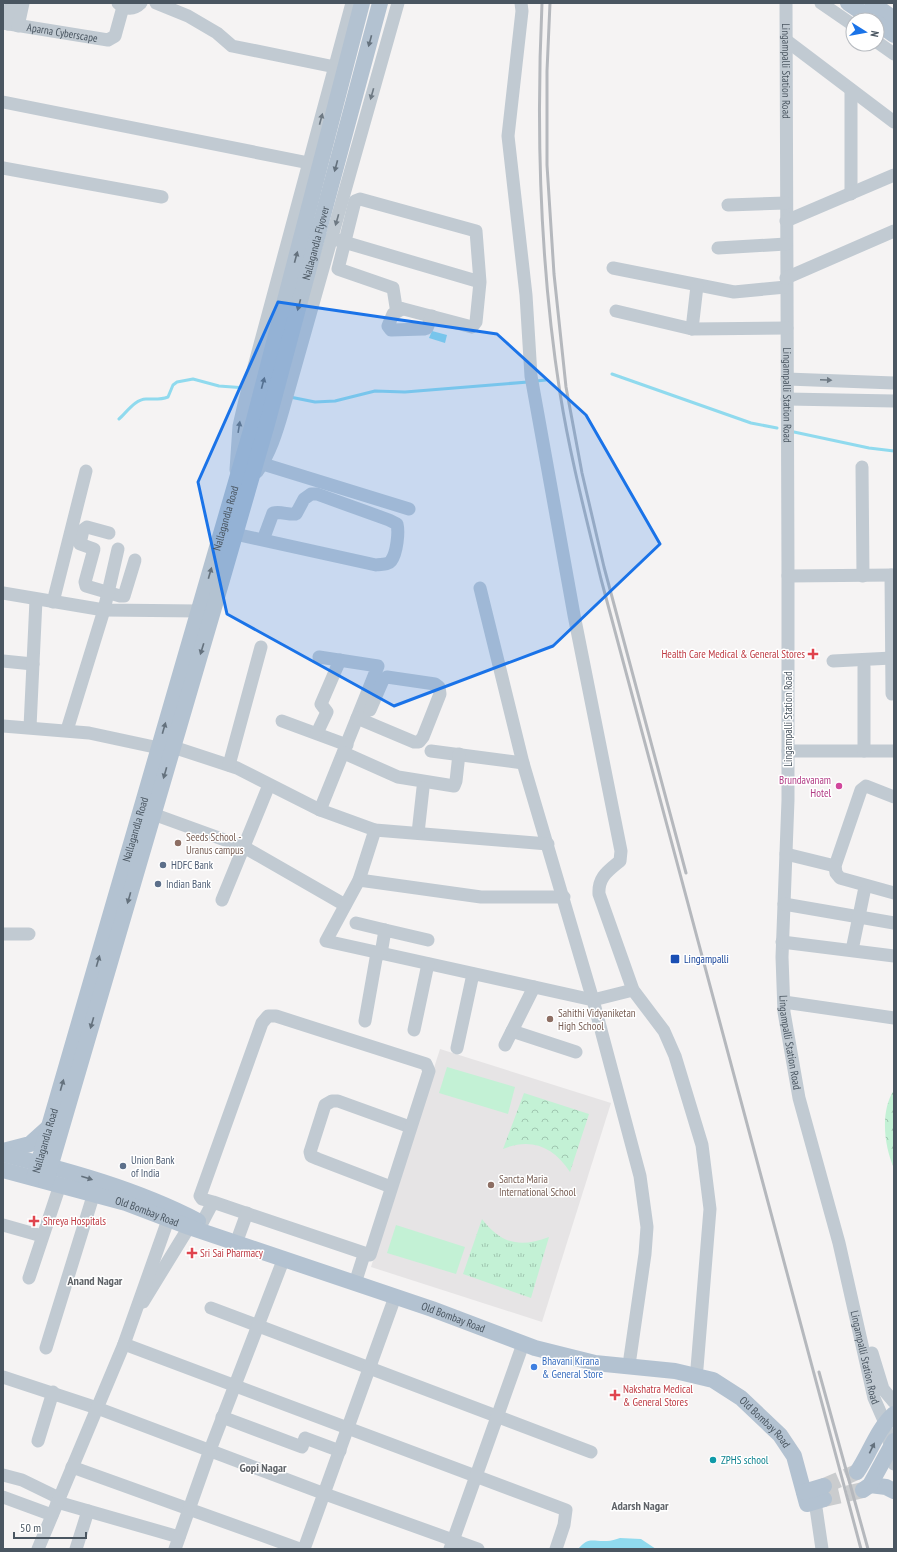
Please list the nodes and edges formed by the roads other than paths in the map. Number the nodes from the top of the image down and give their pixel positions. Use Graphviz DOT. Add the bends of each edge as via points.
graph roads {
  1 [pos="11,3"];
  2 [pos="23,3"];
  3 [pos="141,3"];
  4 [pos="156,3"];
  5 [pos="352,3"];
  6 [pos="362,3"];
  7 [pos="380,3"];
  8 [pos="398,3"];
  9 [pos="521,3"];
  10 [pos="786,3"];
  11 [pos="821,3"];
  12 [pos="848,3"];
  13 [pos="872,3"];
  14 [pos="121,5"];
  15 [pos="861,12"];
  16 [pos="894,19"];
  17 [pos="845,20"];
  18 [pos="10,24"];
  19 [pos="887,39"];
  20 [pos="787,41"];
  21 [pos="894,54"];
  22 [pos="334,67"];
  23 [pos="852,90"];
  24 [pos="3,102"];
  25 [pos="894,122"];
  26 [pos="309,163"];
  27 [pos="3,168"];
  28 [pos="894,175"];
  29 [pos="851,194"];
  30 [pos="162,197"];
  31 [pos="786,203"];
  32 [pos="728,205"];
  33 [pos="786,221"];
  34 [pos="894,231"];
  35 [pos="331,238"];
  36 [pos="344,242"];
  37 [pos="786,244"];
  38 [pos="718,248"];
  39 [pos="324,264"];
  40 [pos="613,268"];
  41 [pos="338,269"];
  42 [pos="480,282"];
  43 [pos="786,283"];
  44 [pos="697,286"];
  45 [pos="402,309"];
  46 [pos="616,311"];
  47 [pos="432,316"];
  48 [pos="786,328"];
  49 [pos="692,329"];
  50 [pos="787,379"];
  51 [pos="894,383"];
  52 [pos="787,398"];
  53 [pos="894,401"];
  54 [pos="260,422"];
  55 [pos="263,464"];
  56 [pos="862,467"];
  57 [pos="86,471"];
  58 [pos="242,481"];
  59 [pos="409,509"];
  60 [pos="109,533"];
  61 [pos="235,534"];
  62 [pos="263,540"];
  63 [pos="118,549"];
  64 [pos="135,560"];
  65 [pos="788,576"];
  66 [pos="862,576"];
  67 [pos="892,576"];
  68 [pos="480,588"];
  69 [pos="3,593"];
  70 [pos="107,593"];
  71 [pos="36,600"];
  72 [pos="53,602"];
  73 [pos="104,610"];
  74 [pos="199,611"];
  75 [pos="261,648"];
  76 [pos="319,657"];
  77 [pos="892,658"];
  78 [pos="340,660"];
  79 [pos="3,661"];
  80 [pos="833,661"];
  81 [pos="33,664"];
  82 [pos="864,667"];
  83 [pos="892,694"];
  84 [pos="364,714"];
  85 [pos="282,721"];
  86 [pos="3,726"];
  87 [pos="30,727"];
  88 [pos="67,730"];
  89 [pos="317,734"];
  90 [pos="166,747"];
  91 [pos="345,749"];
  92 [pos="431,751"];
  93 [pos="788,751"];
  94 [pos="864,751"];
  95 [pos="894,751"];
  96 [pos="459,754"];
  97 [pos="523,763"];
  98 [pos="228,765"];
  99 [pos="270,785"];
  100 [pos="422,788"];
  101 [pos="894,797"];
  102 [pos="320,810"];
  103 [pos="153,814"];
  104 [pos="375,830"];
  105 [pos="418,833"];
  106 [pos="548,844"];
  107 [pos="244,847"];
  108 [pos="786,854"];
  109 [pos="835,866"];
  110 [pos="359,880"];
  111 [pos="864,892"];
  112 [pos="894,894"];
  113 [pos="564,897"];
  114 [pos="222,900"];
  115 [pos="784,904"];
  116 [pos="345,905"];
  117 [pos="858,917"];
  118 [pos="894,923"];
  119 [pos="356,924"];
  120 [pos="385,930"];
  121 [pos="3,934"];
  122 [pos="29,934"];
  123 [pos="428,940"];
  124 [pos="782,942"];
  125 [pos="852,950"];
  126 [pos="379,953"];
  127 [pos="894,956"];
  128 [pos="428,964"];
  129 [pos="473,974"];
  130 [pos="534,987"];
  131 [pos="633,990"];
  132 [pos="593,1000"];
  133 [pos="784,1002"];
  134 [pos="894,1018"];
  135 [pos="365,1021"];
  136 [pos="414,1030"];
  137 [pos="512,1031"];
  138 [pos="505,1045"];
  139 [pos="457,1048"];
  140 [pos="576,1052"];
  141 [pos="50,1126"];
  142 [pos="410,1127"];
  143 [pos="3,1153"];
  144 [pos="3,1170"];
  145 [pos="46,1175"];
  146 [pos="391,1187"];
  147 [pos="94,1193"];
  148 [pos="213,1202"];
  149 [pos="247,1213"];
  150 [pos="168,1220"];
  151 [pos="3,1225"];
  152 [pos="196,1225"];
  153 [pos="239,1235"];
  154 [pos="42,1236"];
  155 [pos="364,1255"];
  156 [pos="284,1258"];
  157 [pos="356,1277"];
  158 [pos="29,1278"];
  159 [pos="395,1297"];
  160 [pos="211,1308"];
  161 [pos="135,1312"];
  162 [pos="257,1326"];
  163 [pos="859,1330"];
  164 [pos="124,1344"];
  165 [pos="523,1344"];
  166 [pos="46,1348"];
  167 [pos="630,1358"];
  168 [pos="697,1368"];
  169 [pos="370,1369"];
  170 [pos="3,1377"];
  171 [pos="234,1386"];
  172 [pos="53,1392"];
  173 [pos="894,1402"];
  174 [pos="97,1408"];
  175 [pos="222,1417"];
  176 [pos="498,1417"];
  177 [pos="889,1418"];
  178 [pos="348,1428"];
  179 [pos="38,1441"];
  180 [pos="892,1445"];
  181 [pos="210,1450"];
  182 [pos="340,1451"];
  183 [pos="591,1452"];
  184 [pos="894,1464"];
  185 [pos="72,1467"];
  186 [pos="857,1472"];
  187 [pos="3,1475"];
  188 [pos="476,1476"];
  189 [pos="894,1490"];
  190 [pos="325,1494"];
  191 [pos="814,1495"];
  192 [pos="3,1497"];
  193 [pos="58,1500"];
  194 [pos="188,1510"];
  195 [pos="88,1511"];
  196 [pos="52,1515"];
  197 [pos="177,1543"];
  198 [pos="452,1545"];
  199 [pos="38,1549"];
  200 [pos="76,1549"];
  201 [pos="300,1549"];
  202 [pos="304,1549"];
  203 [pos="478,1549"];
  204 [pos="556,1549"];
  205 [pos="818,1549"];
  206 [pos="822,1549"];
  1 -- 18 [label="street"];
  2 -- 18 [label="street"];
  3 -- 14 [label="street" via="133,8"];
  4 -- 22 [label="street" via="188,16 217,33 232,46"];
  5 -- 22 [label="street"];
  54 -- 6 [label="main road, Nallagandla Flyover, one-way"];
  7 -- 54 [label="main road, Nallagandla Flyover, one-way"];
  8 -- 35 [label="street, one-way"];
  9 -- 131 [label="street" via="508,136 526,295 532,381 574,614 621,851 620,861 602,876 598,886 599,894"];
  10 -- 20 [label="street, Lingampalli Station Road"];
  11 -- 17 [label="street"];
  12 -- 15 [label="main road"];
  13 -- 16 [label="main road"];
  14 -- 18 [label="street, Aparna Cyberscape" via="115,36 108,40"];
  19 -- 21 [label="street"];
  20 -- 23 [label="street"];
  20 -- 31 [label="street, Lingampalli Station Road"];
  26 -- 22 [label="street, one-way"];
  23 -- 25 [label="street"];
  23 -- 29 [label="street"];
  24 -- 26 [label="street"];
  58 -- 26 [label="street, one-way" via="236,453 245,400"];
  27 -- 30 [label="street"];
  28 -- 29 [label="street"];
  29 -- 33 [label="street"];
  31 -- 32 [label="street"];
  31 -- 33 [label="street, Lingampalli Station Road"];
  33 -- 37 [label="street, Lingampalli Station Road"];
  34 -- 43 [label="street"];
  35 -- 36 [label="street"];
  35 -- 39 [label="street"];
  36 -- 41 [label="street"];
  36 -- 42 [label="street"];
  36 -- 42 [label="street" via="355,201 360,200 476,231"];
  37 -- 38 [label="street"];
  37 -- 43 [label="street, Lingampalli Station Road"];
  39 -- 41 [label="street"];
  39 -- 55 [label="street" via="283,410"];
  40 -- 44 [label="street"];
  41 -- 45 [label="street" via="393,288 396,307"];
  42 -- 47 [label="street" via="476,322 472,327"];
  43 -- 44 [label="street" via="734,292"];
  43 -- 48 [label="street, Lingampalli Station Road"];
  44 -- 49 [label="street"];
  45 -- 47 [label="street"];
  45 -- 47 [label="street" via="393,314 388,326 391,330 427,328"];
  46 -- 49 [label="street"];
  48 -- 49 [label="street"];
  48 -- 50 [label="street, Lingampalli Station Road"];
  50 -- 51 [label="street, one-way"];
  50 -- 52 [label="street, Lingampalli Station Road"];
  52 -- 53 [label="street"];
  52 -- 65 [label="street, Lingampalli Station Road"];
  54 -- 58 [label="main road, Nallagandla Flyover"];
  55 -- 58 [label="street"];
  55 -- 59 [label="street"];
  56 -- 66 [label="street"];
  57 -- 72 [label="street"];
  58 -- 61 [label="main road, Nallagandla Road"];
  74 -- 58 [label="main road, Nallagandla Road, one-way"];
  60 -- 70 [label="street" via="86,527 80,541 81,544 94,549 86,586"];
  61 -- 62 [label="street"];
  61 -- 90 [label="main road, Nallagandla Road, one-way"];
  62 -- 62 [label="street" via="362,562 386,564 391,561 399,532 397,524 389,520 311,494 304,499 296,514 273,513"];
  63 -- 70 [label="street"];
  64 -- 70 [label="street" via="124,596"];
  65 -- 66 [label="street"];
  65 -- 93 [label="street, Lingampalli Station Road"];
  66 -- 67 [label="street"];
  67 -- 77 [label="street"];
  68 -- 97 [label="street"];
  69 -- 71 [label="street"];
  70 -- 73 [label="street"];
  71 -- 72 [label="street"];
  71 -- 81 [label="street"];
  72 -- 73 [label="street"];
  73 -- 74 [label="street"];
  73 -- 88 [label="street"];
  90 -- 74 [label="main road, Nallagandla Road, one-way"];
  75 -- 98 [label="street"];
  76 -- 78 [label="street"];
  77 -- 80 [label="street"];
  77 -- 83 [label="street"];
  78 -- 84 [label="street" via="378,666"];
  78 -- 89 [label="street" via="321,704 327,712"];
  79 -- 81 [label="street"];
  81 -- 87 [label="street"];
  82 -- 94 [label="street"];
  84 -- 84 [label="street" via="414,742 419,742 440,694 439,687 435,684 387,677"];
  84 -- 91 [label="street"];
  85 -- 89 [label="street"];
  86 -- 87 [label="street"];
  87 -- 88 [label="street"];
  88 -- 90 [label="street"];
  89 -- 91 [label="street"];
  90 -- 98 [label="street"];
  90 -- 103 [label="main road, Nallagandla Road, one-way"];
  141 -- 90 [label="main road, Nallagandla Road, one-way"];
  91 -- 96 [label="street" via="398,778 454,786"];
  91 -- 102 [label="street"];
  92 -- 96 [label="street"];
  93 -- 94 [label="street"];
  93 -- 108 [label="street, Lingampalli Station Road"];
  94 -- 95 [label="street"];
  96 -- 97 [label="street"];
  97 -- 106 [label="street"];
  98 -- 99 [label="street"];
  99 -- 102 [label="street"];
  99 -- 107 [label="street"];
  100 -- 105 [label="street"];
  101 -- 109 [label="street" via="866,786 861,790"];
  102 -- 104 [label="street"];
  103 -- 107 [label="street"];
  103 -- 145 [label="main road, Nallagandla Road, one-way"];
  104 -- 105 [label="street"];
  104 -- 110 [label="street"];
  105 -- 106 [label="street"];
  106 -- 113 [label="street"];
  107 -- 114 [label="street"];
  107 -- 116 [label="street"];
  108 -- 109 [label="street"];
  108 -- 115 [label="street, Lingampalli Station Road"];
  109 -- 112 [label="street" via="840,878"];
  110 -- 113 [label="street" via="481,897"];
  110 -- 116 [label="street"];
  111 -- 117 [label="street"];
  113 -- 132 [label="street"];
  115 -- 117 [label="street"];
  115 -- 124 [label="street, Lingampalli Station Road"];
  116 -- 126 [label="street" via="326,941"];
  117 -- 118 [label="street"];
  117 -- 125 [label="street"];
  119 -- 120 [label="street"];
  120 -- 123 [label="street"];
  120 -- 126 [label="street"];
  121 -- 122 [label="street"];
  124 -- 125 [label="street"];
  124 -- 133 [label="street, Lingampalli Station Road"];
  125 -- 127 [label="street"];
  126 -- 128 [label="street"];
  126 -- 135 [label="street"];
  128 -- 129 [label="street"];
  128 -- 136 [label="street"];
  129 -- 130 [label="street"];
  129 -- 139 [label="street"];
  130 -- 132 [label="street"];
  130 -- 137 [label="street"];
  131 -- 132 [label="street"];
  131 -- 168 [label="street" via="664,1031 675,1056 702,1145 710,1209"];
  132 -- 167 [label="street" via="640,1176 647,1227"];
  133 -- 134 [label="street"];
  133 -- 163 [label="street, Lingampalli Station Road" via="799,1098 839,1243"];
  137 -- 138 [label="street"];
  137 -- 140 [label="street"];
  141 -- 143 [label="main road" via="30,1144"];
  141 -- 145 [label="main road, Nallagandla Road"];
  142 -- 146 [label="street"];
  142 -- 146 [label="street" via="332,1101 326,1105 310,1152 311,1156"];
  142 -- 148 [label="street" via="429,1071 426,1064 284,1018 268,1016 262,1023 200,1196"];
  143 -- 145 [label="main road, Old Bombay Road"];
  144 -- 145 [label="main road, Old Bombay Road"];
  145 -- 147 [label="main road, Old Bombay Road"];
  145 -- 152 [label="main road, one-way" via="128,1191 175,1210"];
  145 -- 154 [label="street"];
  146 -- 155 [label="street" via="370,1255"];
  147 -- 150 [label="main road, Old Bombay Road"];
  147 -- 166 [label="street"];
  148 -- 149 [label="street"];
  148 -- 152 [label="street"];
  149 -- 153 [label="street"];
  149 -- 155 [label="street"];
  150 -- 152 [label="main road, Old Bombay Road"];
  150 -- 161 [label="street"];
  151 -- 154 [label="street"];
  152 -- 153 [label="main road, Old Bombay Road"];
  152 -- 156 [label="main road, Old Bombay Road"];
  152 -- 161 [label="street"];
  153 -- 157 [label="main road, Old Bombay Road"];
  154 -- 158 [label="street"];
  155 -- 157 [label="street"];
  156 -- 159 [label="main road, Old Bombay Road"];
  156 -- 162 [label="street"];
  157 -- 167 [label="main road, Old Bombay Road" via="419,1295 549,1344"];
  159 -- 165 [label="main road, Old Bombay Road"];
  159 -- 169 [label="street"];
  160 -- 162 [label="street"];
  161 -- 164 [label="street"];
  162 -- 169 [label="street"];
  162 -- 171 [label="street"];
  163 -- 173 [label="street" via="868,1338 883,1389"];
  163 -- 177 [label="street, Lingampalli Station Road" via="874,1398"];
  164 -- 171 [label="street"];
  164 -- 174 [label="street"];
  165 -- 176 [label="street"];
  165 -- 191 [label="main road, Old Bombay Road" via="582,1361 675,1371 705,1377 721,1384 741,1398 780,1435"];
  167 -- 168 [label="main road, Old Bombay Road"];
  168 -- 191 [label="main road, Old Bombay Road" via="716,1374 734,1384 754,1399 784,1430 801,1455"];
  169 -- 176 [label="street"];
  169 -- 178 [label="street"];
  170 -- 172 [label="street"];
  171 -- 175 [label="street"];
  171 -- 178 [label="street"];
  172 -- 174 [label="street"];
  172 -- 179 [label="street"];
  174 -- 181 [label="street"];
  174 -- 185 [label="street"];
  175 -- 181 [label="street"];
  175 -- 182 [label="street" via="302,1447 305,1438"];
  176 -- 183 [label="street"];
  176 -- 188 [label="street"];
  177 -- 180 [label="street, Lingampalli Station Road"];
  186 -- 177 [label="main road, one-way"];
  178 -- 182 [label="street"];
  178 -- 188 [label="street"];
  180 -- 184 [label="street, Lingampalli Station Road"];
  180 -- 189 [label="main road" via="867,1488 886,1487"];
  181 -- 190 [label="street"];
  181 -- 194 [label="street"];
  182 -- 190 [label="street"];
  185 -- 193 [label="street"];
  185 -- 194 [label="street"];
  187 -- 193 [label="street" via="24,1481"];
  188 -- 198 [label="street"];
  188 -- 204 [label="street" via="566,1510"];
  190 -- 198 [label="street"];
  190 -- 202 [label="street"];
  191 -- 205 [label="street"];
  191 -- 206 [label="street"];
  192 -- 196 [label="street"];
  193 -- 195 [label="street"];
  193 -- 196 [label="street"];
  194 -- 197 [label="street"];
  194 -- 201 [label="street"];
  195 -- 197 [label="street"];
  195 -- 200 [label="street"];
  196 -- 199 [label="street"];
  198 -- 203 [label="street"];
}
